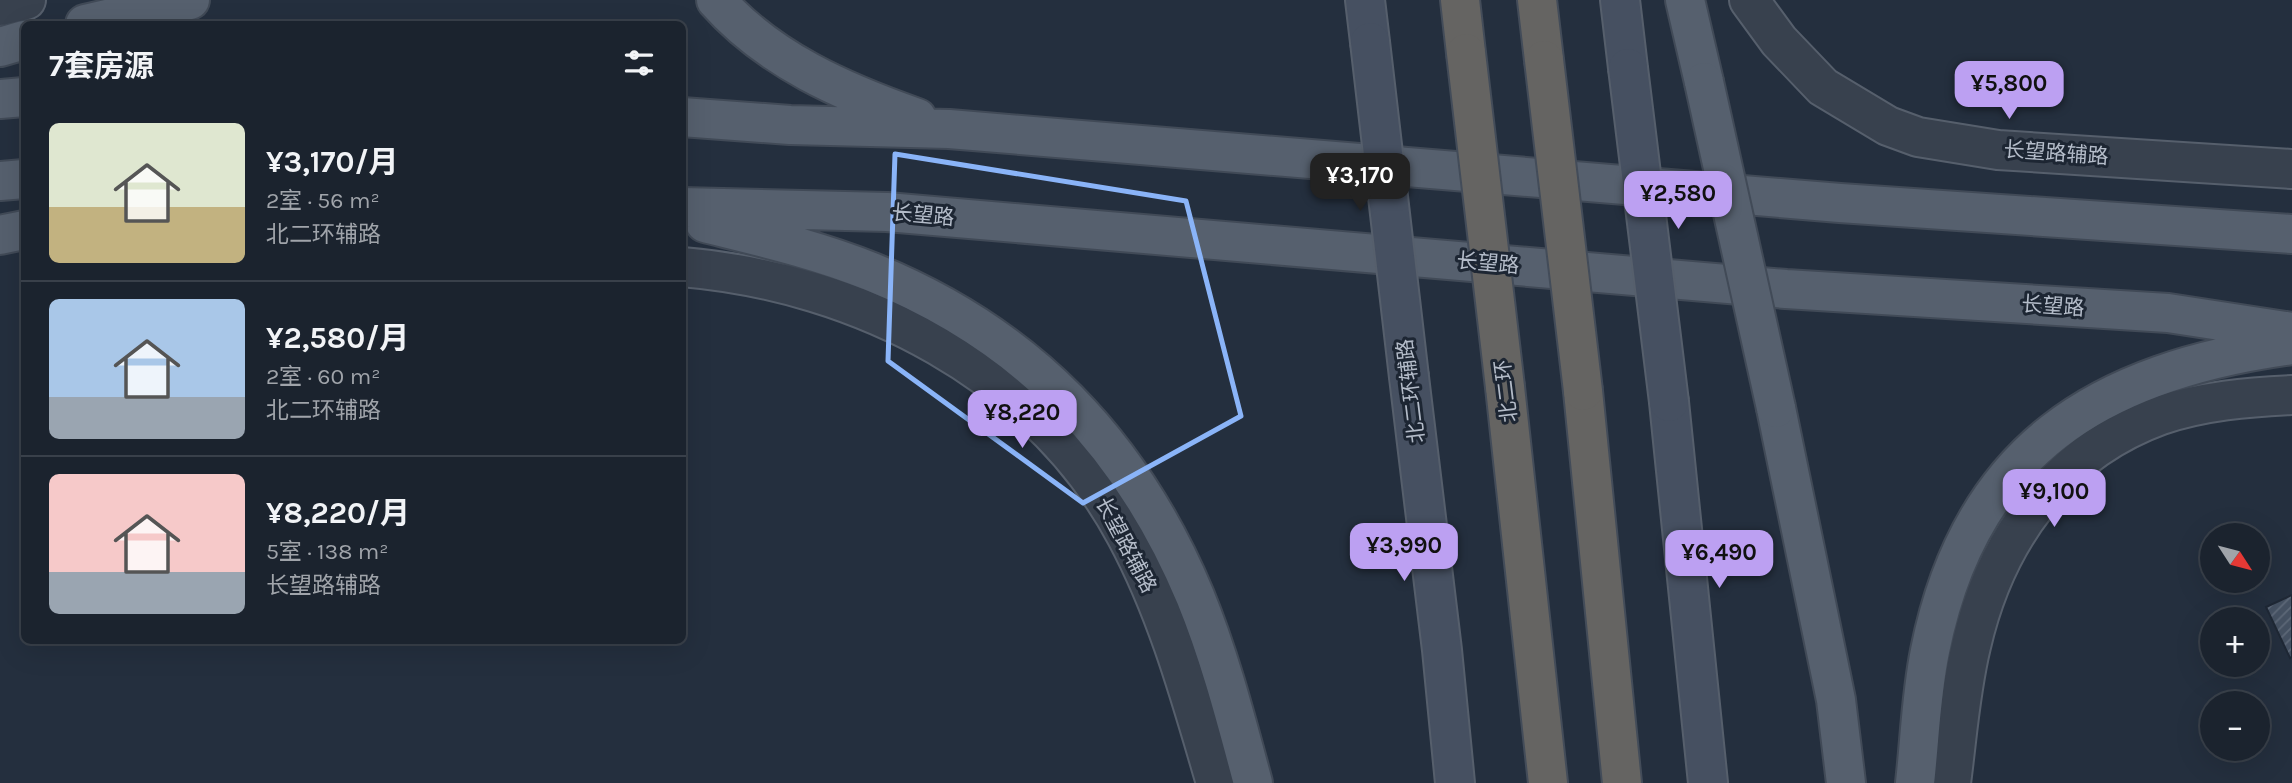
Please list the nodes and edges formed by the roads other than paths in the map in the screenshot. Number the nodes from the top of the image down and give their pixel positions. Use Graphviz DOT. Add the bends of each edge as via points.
graph roads {
  1 [pos="26,0"];
  2 [pos="190,0"];
  3 [pos="716,0"];
  4 [pos="1365,0"];
  5 [pos="1460,0"];
  6 [pos="1537,0"];
  7 [pos="1620,0"];
  8 [pos="1685,0"];
  9 [pos="1749,0"];
  10 [pos="0,6"];
  11 [pos="98,21"];
  12 [pos="21,41"];
  13 [pos="0,47"];
  14 [pos="21,97"];
  15 [pos="0,99"];
  16 [pos="686,117"];
  17 [pos="948,129"];
  18 [pos="2292,169"];
  19 [pos="21,178"];
  20 [pos="0,181"];
  21 [pos="686,207"];
  22 [pos="686,218"];
  23 [pos="21,231"];
  24 [pos="2292,234"];
  25 [pos="0,235"];
  26 [pos="0,242"];
  27 [pos="21,242"];
  28 [pos="686,268"];
  29 [pos="2292,332"];
  30 [pos="2292,345"];
  31 [pos="2292,395"];
  32 [pos="1216,783"];
  33 [pos="1254,783"];
  34 [pos="1455,783"];
  35 [pos="1548,783"];
  36 [pos="1622,783"];
  37 [pos="1708,783"];
  38 [pos="1846,783"];
  39 [pos="1915,783"];
  40 [pos="1951,783"];
  1 -- 10 [label="street"];
  2 -- 11 [label="main road"];
  3 -- 17 [label="main road" via="750,34 830,85"];
  4 -- 34 [label="main road, 北二环辅路, bridge"];
  5 -- 35 [label="highway, 北二环, bridge"];
  6 -- 36 [label="highway, bridge" via="1583,391"];
  7 -- 37 [label="main road, bridge" via="1669,402"];
  8 -- 38 [label="main road, bridge" via="1776,408 1836,700"];
  9 -- 18 [label="street, 长望路辅路" via="1779,41 1824,88 1918,137 1998,150"];
  12 -- 13 [label="main road"];
  14 -- 15 [label="main road"];
  16 -- 17 [label="main road"];
  17 -- 24 [label="main road" via="1840,203"];
  19 -- 20 [label="main road"];
  21 -- 29 [label="main road, 长望路" via="887,212 1772,288 2168,313"];
  22 -- 33 [label="main road" via="796,245 873,272 942,306 1003,343 1098,429 1134,480 1195,597"];
  23 -- 25 [label="main road"];
  26 -- 27 [label="street"];
  28 -- 32 [label="street, 长望路辅路" via="786,284 881,316 977,369 1021,407 1062,447 1125,533 1179,659"];
  30 -- 39 [label="main road" via="2237,352 2143,380 2052,431 2011,471 1983,509 1943,597 1930,651"];
  31 -- 40 [label="street" via="2209,403 2161,416 2120,435 2047,489 2020,524 1982,607 1970,647"];
}
